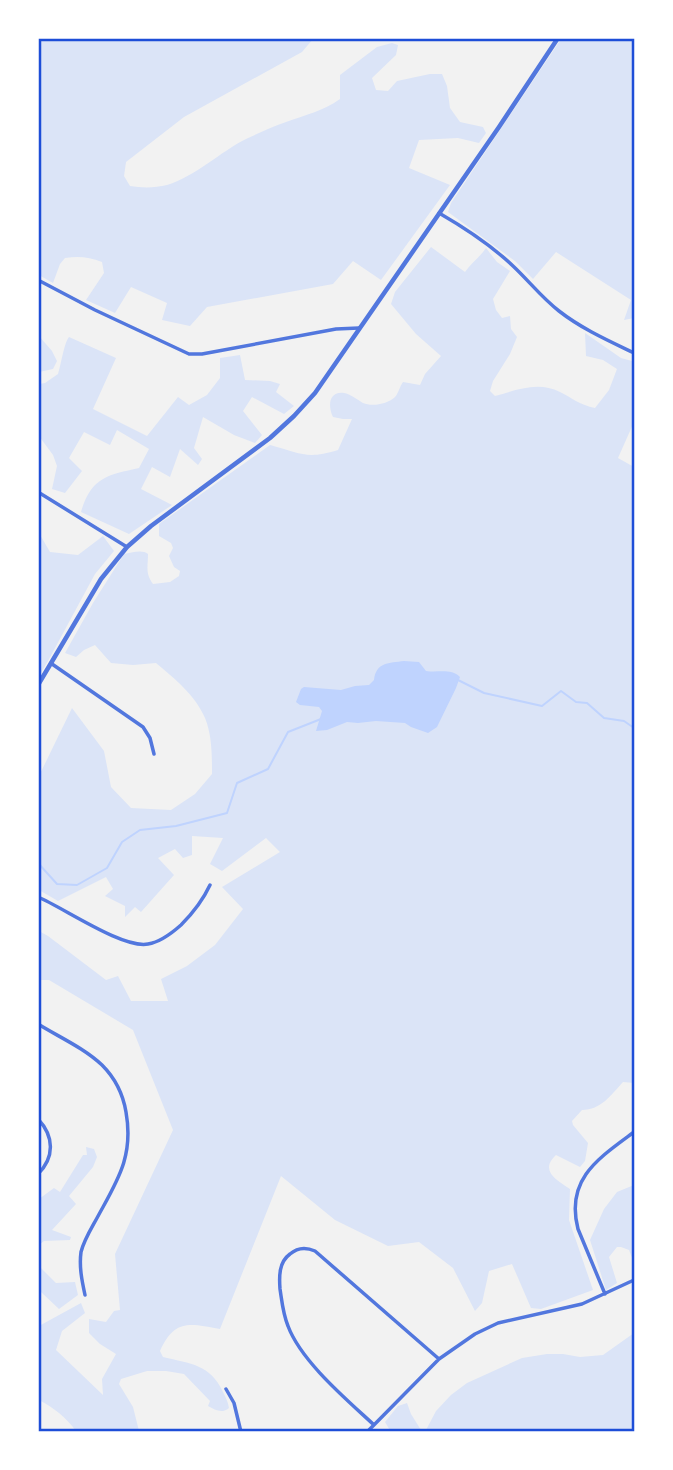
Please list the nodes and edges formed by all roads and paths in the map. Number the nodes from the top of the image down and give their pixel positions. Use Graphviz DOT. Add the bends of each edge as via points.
graph roads {
  1 [pos="558,38"];
  2 [pos="439,212"];
  3 [pos="38,280"];
  4 [pos="359,328"];
  5 [pos="635,354"];
  6 [pos="38,492"];
  7 [pos="127,547"];
  8 [pos="52,664"];
  9 [pos="38,685"];
  10 [pos="154,754"];
  11 [pos="210,885"];
  12 [pos="38,897"];
  13 [pos="38,1024"];
  14 [pos="38,1119"];
  15 [pos="635,1132"];
  16 [pos="38,1174"];
  17 [pos="635,1280"];
  18 [pos="605,1294"];
  19 [pos="85,1295"];
  20 [pos="439,1359"];
  21 [pos="226,1389"];
  22 [pos="373,1424"];
  23 [pos="241,1432"];
  24 [pos="367,1432"];
  1 -- 2 [label="street"];
  2 -- 4 [label="street"];
  2 -- 5 [label="street" via="504,257 560,312"];
  3 -- 4 [label="street" via="189,354"];
  4 -- 7 [label="street" via="315,393 282,427"];
  6 -- 7 [label="street"];
  7 -- 8 [label="street" via="101,579"];
  8 -- 9 [label="street"];
  8 -- 10 [label="street" via="143,727"];
  11 -- 12 [label="street" via="179,927 146,945 116,938"];
  13 -- 19 [label="street" via="104,1067 120,1090 127,1117 125,1161 82,1252"];
  14 -- 16 [label="street" via="48,1132 51,1147"];
  15 -- 18 [label="street" via="592,1165 576,1200 578,1229"];
  17 -- 18 [label="street"];
  18 -- 20 [label="street" via="578,1306 492,1326"];
  20 -- 22 [label="street"];
  20 -- 22 [label="street" via="315,1251 302,1248 290,1253 280,1282 290,1332 306,1358"];
  21 -- 23 [label="street"];
  22 -- 24 [label="street"];
}
